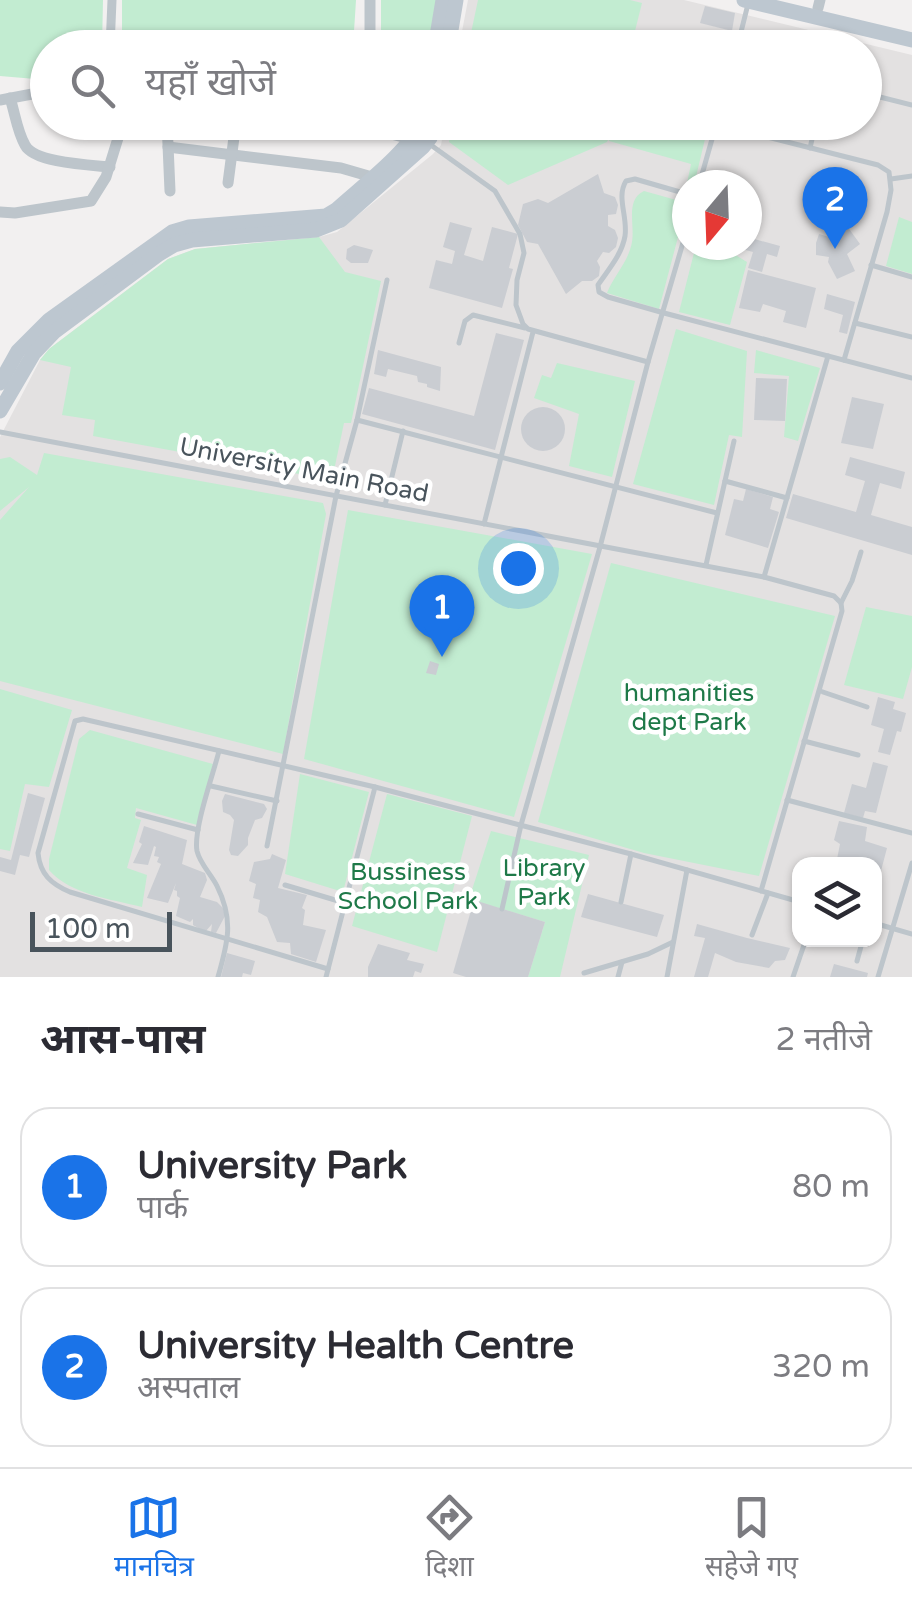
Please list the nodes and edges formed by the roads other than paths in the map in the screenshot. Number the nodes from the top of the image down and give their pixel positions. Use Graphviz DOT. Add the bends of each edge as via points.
graph roads {
  1 [pos="112,0"];
  2 [pos="370,0"];
  3 [pos="443,0"];
  4 [pos="456,0"];
  5 [pos="746,0"];
  6 [pos="788,0"];
  7 [pos="819,4"];
  8 [pos="111,30"];
  9 [pos="370,30"];
  10 [pos="438,30"];
  11 [pos="451,30"];
  12 [pos="740,30"];
  13 [pos="881,30"];
  14 [pos="882,30"];
  15 [pos="912,37"];
  16 [pos="30,94"];
  17 [pos="882,98"];
  18 [pos="5,99"];
  19 [pos="912,105"];
  20 [pos="118,140"];
  21 [pos="168,140"];
  22 [pos="234,140"];
  23 [pos="411,140"];
  24 [pos="420,140"];
  25 [pos="422,140"];
  26 [pos="712,140"];
  27 [pos="779,140"];
  28 [pos="812,140"];
  29 [pos="420,143"];
  30 [pos="168,147"];
  31 [pos="810,148"];
  32 [pos="232,155"];
  33 [pos="110,167"];
  34 [pos="703,170"];
  35 [pos="912,176"];
  36 [pos="372,177"];
  37 [pos="891,178"];
  38 [pos="228,183"];
  39 [pos="672,190"];
  40 [pos="170,191"];
  41 [pos="0,212"];
  42 [pos="679,260"];
  43 [pos="870,265"];
  44 [pos="912,277"];
  45 [pos="387,280"];
  46 [pos="664,313"];
  47 [pos="854,323"];
  48 [pos="531,331"];
  49 [pos="912,337"];
  50 [pos="459,343"];
  51 [pos="828,356"];
  52 [pos="844,360"];
  53 [pos="648,362"];
  54 [pos="912,378"];
  55 [pos="0,383"];
  56 [pos="0,411"];
  57 [pos="357,420"];
  58 [pos="402,431"];
  59 [pos="0,432"];
  60 [pos="734,441"];
  61 [pos="500,456"];
  62 [pos="725,481"];
  63 [pos="615,486"];
  64 [pos="336,496"];
  65 [pos="787,498"];
  66 [pos="385,505"];
  67 [pos="717,513"];
  68 [pos="484,524"];
  69 [pos="600,547"];
  70 [pos="860,552"];
  71 [pos="706,566"];
  72 [pos="764,577"];
  73 [pos="841,604"];
  74 [pos="820,690"];
  75 [pos="867,707"];
  76 [pos="804,741"];
  77 [pos="219,751"];
  78 [pos="858,755"];
  79 [pos="284,765"];
  80 [pos="211,786"];
  81 [pos="375,787"];
  82 [pos="787,800"];
  83 [pos="276,802"];
  84 [pos="138,814"];
  85 [pos="520,824"];
  86 [pos="198,830"];
  87 [pos="912,833"];
  88 [pos="267,846"];
  89 [pos="631,854"];
  90 [pos="912,862"];
  91 [pos="686,870"];
  92 [pos="285,885"];
  93 [pos="765,892"];
  94 [pos="792,900"];
  95 [pos="621,902"];
  96 [pos="345,903"];
  97 [pos="502,909"];
  98 [pos="882,925"];
  99 [pos="892,928"];
  100 [pos="912,934"];
  101 [pos="752,935"];
  102 [pos="228,941"];
  103 [pos="672,942"];
  104 [pos="804,947"];
  105 [pos="861,947"];
  106 [pos="857,961"];
  107 [pos="622,962"];
  108 [pos="328,968"];
  109 [pos="584,973"];
  110 [pos="218,977"];
  111 [pos="326,977"];
  112 [pos="618,977"];
  113 [pos="667,977"];
  114 [pos="793,977"];
  115 [pos="878,977"];
  1 -- 8 [label="street"];
  2 -- 9 [label="street"];
  3 -- 10 [label="main road"];
  4 -- 11 [label="main road"];
  5 -- 12 [label="lane"];
  5 -- 13 [label="main road"];
  6 -- 7 [label="main road"];
  7 -- 15 [label="main road"];
  14 -- 15 [label="main road"];
  16 -- 18 [label="street"];
  17 -- 19 [label="lane"];
  18 -- 33 [label="street" via="32,153"];
  20 -- 33 [label="street"];
  21 -- 30 [label="street"];
  22 -- 32 [label="street"];
  23 -- 29 [label="street"];
  24 -- 29 [label="main road"];
  25 -- 29 [label="main road"];
  26 -- 34 [label="lane"];
  27 -- 31 [label="lane"];
  28 -- 31 [label="lane"];
  29 -- 36 [label="main road"];
  29 -- 48 [label="lane" via="495,191 520,234 524,253 516,305"];
  29 -- 56 [label="main road" via="330,226 192,240 159,254 54,332"];
  30 -- 32 [label="street"];
  30 -- 40 [label="street"];
  31 -- 37 [label="lane" via="878,165"];
  32 -- 36 [label="street"];
  32 -- 38 [label="street"];
  33 -- 41 [label="street" via="91,200"];
  35 -- 37 [label="lane"];
  36 -- 55 [label="main road" via="326,216 172,232 49,320 18,350"];
  37 -- 43 [label="lane" via="888,212"];
  39 -- 46 [label="lane" via="626,181 624,241 597,287 604,296"];
  42 -- 46 [label="lane"];
  43 -- 44 [label="lane"];
  43 -- 47 [label="lane"];
  45 -- 57 [label="lane"];
  46 -- 51 [label="lane"];
  46 -- 53 [label="lane"];
  47 -- 49 [label="lane"];
  47 -- 52 [label="lane"];
  48 -- 50 [label="lane" via="473,315"];
  48 -- 53 [label="lane"];
  48 -- 61 [label="lane"];
  51 -- 52 [label="lane"];
  51 -- 65 [label="lane"];
  52 -- 54 [label="lane"];
  53 -- 63 [label="lane"];
  57 -- 58 [label="lane"];
  57 -- 64 [label="lane"];
  58 -- 61 [label="lane"];
  58 -- 66 [label="lane"];
  59 -- 64 [label="lane, University Main Road"];
  60 -- 62 [label="lane"];
  61 -- 63 [label="lane"];
  61 -- 68 [label="lane"];
  62 -- 65 [label="lane"];
  62 -- 67 [label="lane"];
  63 -- 67 [label="lane"];
  63 -- 69 [label="lane"];
  64 -- 66 [label="lane, University Main Road"];
  64 -- 79 [label="lane"];
  65 -- 72 [label="lane"];
  66 -- 68 [label="lane, University Main Road"];
  67 -- 71 [label="lane"];
  68 -- 69 [label="lane, University Main Road"];
  69 -- 71 [label="lane, University Main Road"];
  69 -- 85 [label="lane"];
  70 -- 73 [label="lane"];
  71 -- 72 [label="lane, University Main Road"];
  72 -- 73 [label="lane, University Main Road" via="827,593"];
  73 -- 74 [label="lane"];
  74 -- 75 [label="lane"];
  74 -- 76 [label="lane"];
  76 -- 78 [label="lane"];
  76 -- 82 [label="lane"];
  77 -- 79 [label="lane"];
  77 -- 80 [label="lane"];
  77 -- 102 [label="lane" via="75,721 38,853 40,868 59,888"];
  79 -- 81 [label="lane"];
  79 -- 83 [label="lane"];
  80 -- 83 [label="lane"];
  80 -- 86 [label="lane"];
  81 -- 85 [label="lane"];
  81 -- 96 [label="lane"];
  82 -- 87 [label="lane"];
  82 -- 93 [label="lane"];
  83 -- 88 [label="lane"];
  84 -- 86 [label="lane"];
  85 -- 89 [label="lane"];
  85 -- 97 [label="lane"];
  86 -- 102 [label="lane" via="197,850 224,903"];
  89 -- 91 [label="lane"];
  89 -- 95 [label="lane"];
  90 -- 99 [label="lane"];
  91 -- 93 [label="lane"];
  91 -- 103 [label="lane"];
  92 -- 96 [label="lane"];
  93 -- 94 [label="lane"];
  93 -- 101 [label="lane"];
  96 -- 108 [label="lane"];
  98 -- 99 [label="lane"];
  99 -- 100 [label="lane"];
  99 -- 115 [label="lane"];
  102 -- 108 [label="lane"];
  102 -- 110 [label="lane"];
  103 -- 107 [label="lane"];
  103 -- 113 [label="lane"];
  104 -- 114 [label="lane"];
  105 -- 106 [label="lane"];
  107 -- 109 [label="lane"];
  107 -- 112 [label="lane"];
  108 -- 111 [label="lane"];
}
